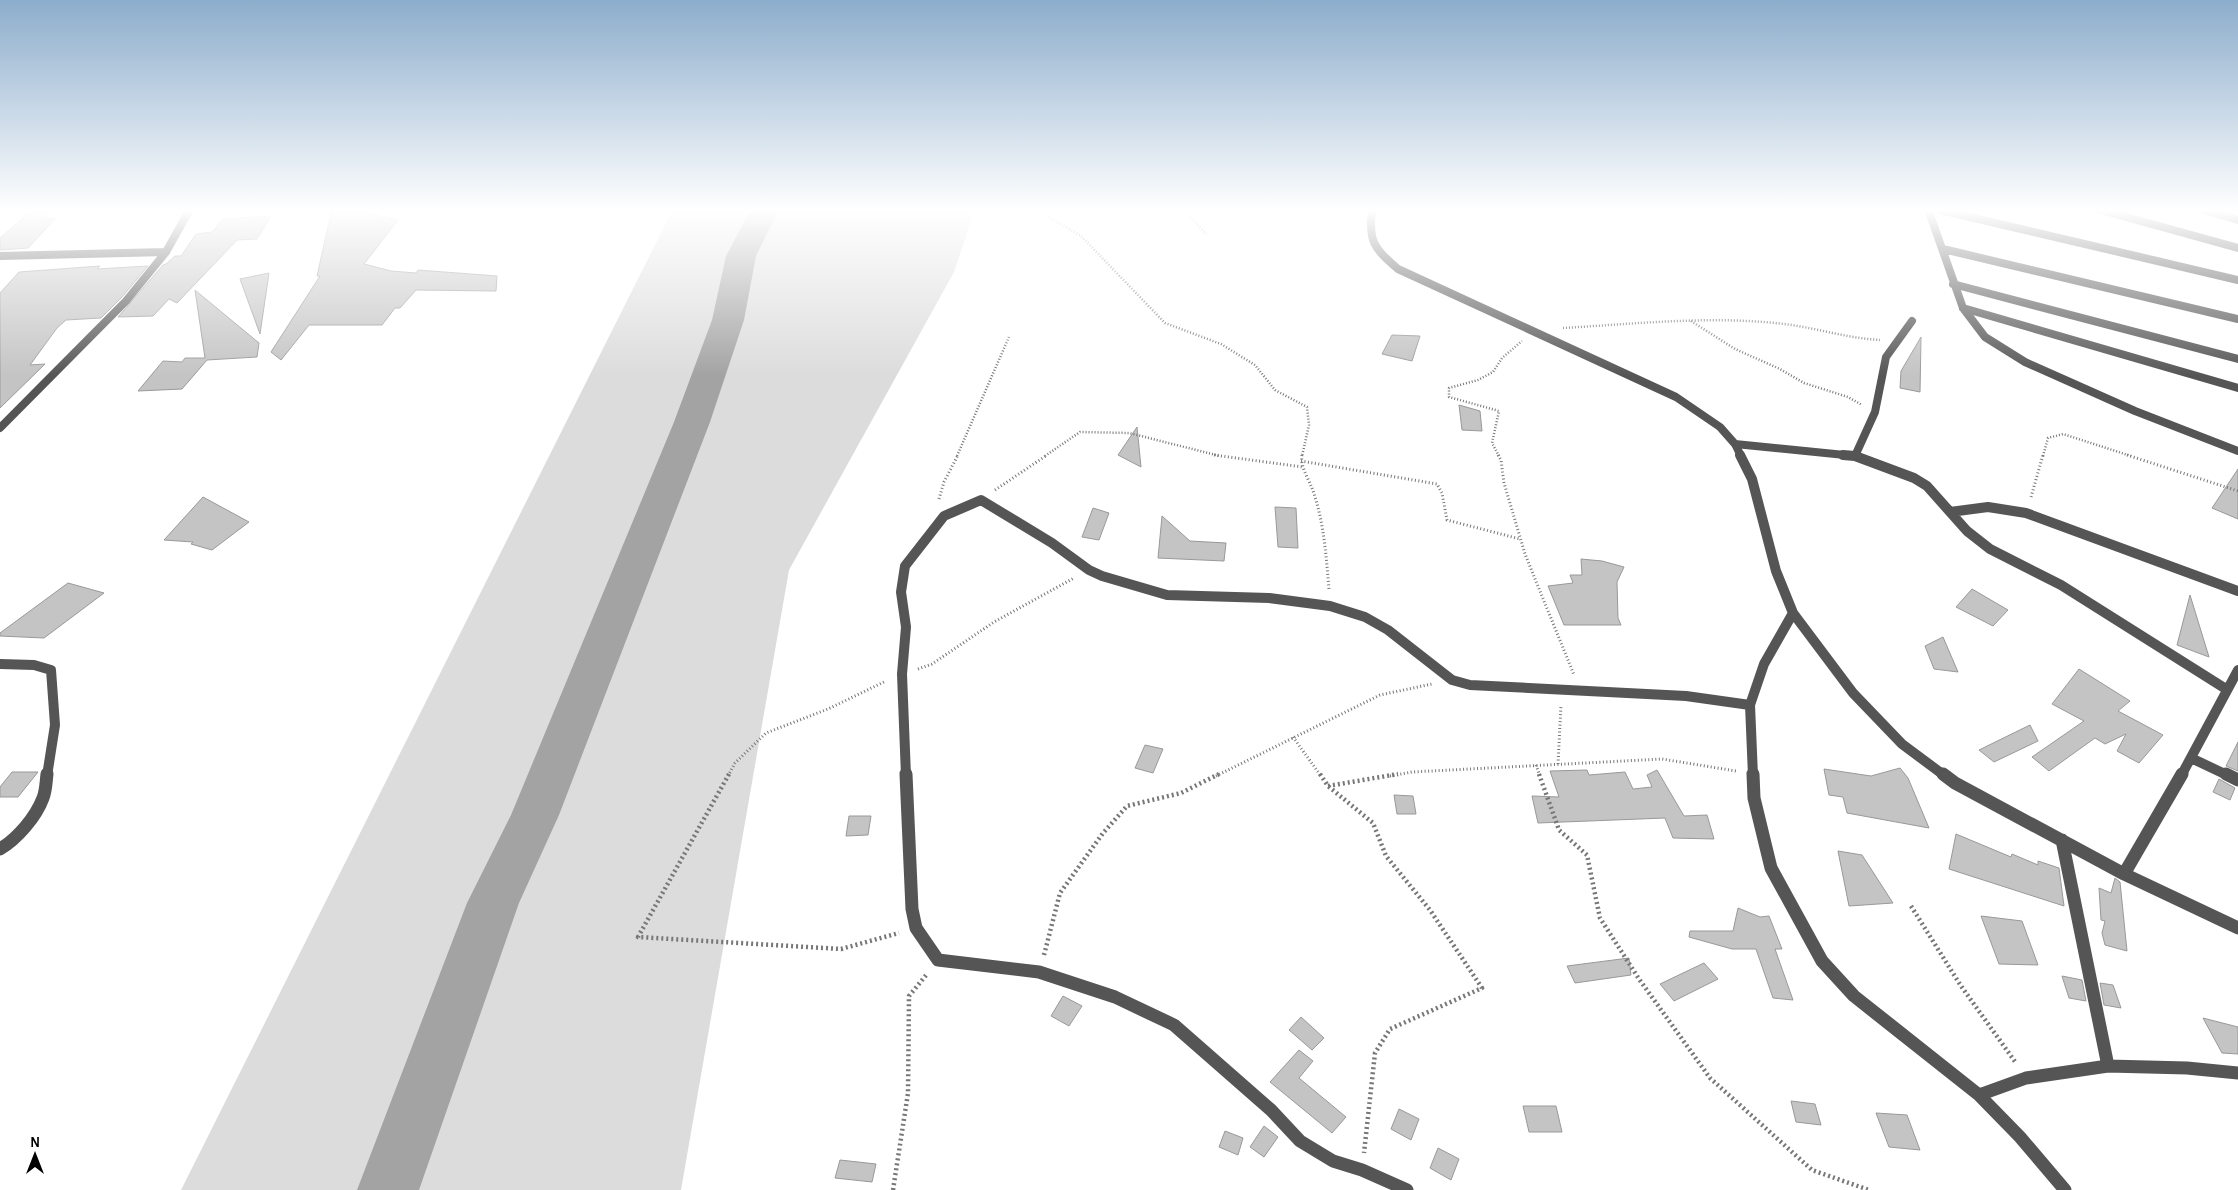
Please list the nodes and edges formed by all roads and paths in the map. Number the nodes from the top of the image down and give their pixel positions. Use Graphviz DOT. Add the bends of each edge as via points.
graph roads {
  1 [pos="156,265"];
  2 [pos="1110,265"];
  3 [pos="1393,265"];
  4 [pos="1948,265"];
  5 [pos="2009,265"];
  6 [pos="2171,265"];
  7 [pos="2238,280"];
  8 [pos="1953,284"];
  9 [pos="1963,308"];
  10 [pos="2238,319"];
  11 [pos="1691,320"];
  12 [pos="1912,321"];
  13 [pos="1534,330"];
  14 [pos="1009,337"];
  15 [pos="1898,340"];
  16 [pos="2238,359"];
  17 [pos="2238,388"];
  18 [pos="1875,412"];
  19 [pos="0,428"];
  20 [pos="1735,444"];
  21 [pos="2238,451"];
  22 [pos="1855,456"];
  23 [pos="1301,461"];
  24 [pos="1303,467"];
  25 [pos="2238,491"];
  26 [pos="981,500"];
  27 [pos="1950,512"];
  28 [pos="2026,513"];
  29 [pos="944,516"];
  30 [pos="1521,539"];
  31 [pos="1089,570"];
  32 [pos="2238,591"];
  33 [pos="1330,606"];
  34 [pos="1793,613"];
  35 [pos="0,664"];
  36 [pos="2238,670"];
  37 [pos="902,674"];
  38 [pos="1452,680"];
  39 [pos="2226,689"];
  40 [pos="1562,690"];
  41 [pos="1580,690"];
  42 [pos="1750,705"];
  43 [pos="1293,737"];
  44 [pos="2191,758"];
  45 [pos="1558,764"];
  46 [pos="1536,765"];
  47 [pos="1754,774"];
  48 [pos="2238,780"];
  49 [pos="1328,786"];
  50 [pos="2062,840"];
  51 [pos="0,849"];
  52 [pos="2124,874"];
  53 [pos="1911,906"];
  54 [pos="916,928"];
  55 [pos="2238,928"];
  56 [pos="938,960"];
  57 [pos="1039,972"];
  58 [pos="2108,1066"];
  59 [pos="2238,1073"];
  60 [pos="2026,1078"];
  61 [pos="1979,1095"];
  62 [pos="1362,1170"];
  63 [pos="893,1190"];
  64 [pos="1408,1190"];
  65 [pos="1870,1190"];
  66 [pos="2065,1190"];
  1 -- 19 [label="street" via="126,301"];
  2 -- 23 [label="path" via="1165,323 1221,344 1255,364 1275,390 1308,407 1309,425"];
  3 -- 13 [label="street"];
  4 -- 8 [label="street"];
  5 -- 10 [label="street"];
  6 -- 7 [label="street"];
  8 -- 9 [label="street"];
  8 -- 16 [label="street"];
  9 -- 17 [label="street"];
  9 -- 21 [label="street" via="1985,337 2025,362 2135,411"];
  11 -- 13 [label="path"];
  11 -- 15 [label="path" via="1777,323 1864,340"];
  11 -- 18 [label="path" via="1735,349 1804,383 1848,397"];
  12 -- 15 [label="street"];
  13 -- 20 [label="street" via="1676,397 1720,427"];
  13 -- 30 [label="path" via="1502,358 1494,372 1449,388 1449,397 1499,412 1492,443 1501,460 1504,483"];
  14 -- 29 [label="path" via="944,482 937,508"];
  15 -- 18 [label="street" via="1886,356"];
  18 -- 22 [label="street"];
  20 -- 22 [label="street"];
  20 -- 34 [label="street" via="1752,479 1776,571"];
  22 -- 27 [label="street" via="1914,478 1927,486"];
  23 -- 24 [label="path"];
  23 -- 30 [label="path" via="1437,484 1447,520"];
  24 -- 26 [label="path" via="1219,456 1129,433 1080,432"];
  24 -- 33 [label="path" via="1314,494 1324,537"];
  25 -- 28 [label="path" via="2063,434 2048,438"];
  26 -- 29 [label="street"];
  26 -- 31 [label="street" via="1052,542"];
  27 -- 28 [label="street" via="1988,507"];
  27 -- 39 [label="street" via="1990,549 2061,585"];
  28 -- 32 [label="street"];
  29 -- 37 [label="street" via="905,566 901,592 906,627"];
  30 -- 41 [label="path"];
  31 -- 33 [label="street" via="1167,595 1270,598"];
  31 -- 37 [label="path" via="994,622 932,664"];
  33 -- 38 [label="street" via="1365,617 1388,630"];
  34 -- 42 [label="street" via="1764,664"];
  34 -- 50 [label="street" via="1853,693 1902,744 1955,783"];
  35 -- 51 [label="street" via="34,665 51,670 55,725 44,798 32,818"];
  36 -- 39 [label="street"];
  37 -- 54 [label="street" via="912,908"];
  37 -- 54 [label="path" via="828,709 766,733 735,763 638,937 841,949"];
  38 -- 40 [label="street" via="1470,685"];
  38 -- 43 [label="path" via="1380,695"];
  39 -- 44 [label="street"];
  40 -- 41 [label="street"];
  40 -- 45 [label="path"];
  41 -- 42 [label="street" via="1686,696"];
  42 -- 47 [label="street"];
  43 -- 49 [label="path"];
  43 -- 57 [label="path" via="1181,793 1127,806 1103,833 1060,893"];
  44 -- 48 [label="street"];
  44 -- 52 [label="street"];
  45 -- 46 [label="path"];
  45 -- 47 [label="path" via="1662,760"];
  46 -- 49 [label="path" via="1412,772"];
  46 -- 65 [label="path" via="1558,830 1587,855 1600,918 1710,1078 1812,1170"];
  47 -- 61 [label="street" via="1754,798 1771,868 1822,961 1854,996"];
  49 -- 62 [label="path" via="1373,823 1386,856 1430,910 1482,988 1390,1029 1375,1053"];
  50 -- 52 [label="street"];
  50 -- 58 [label="street"];
  52 -- 55 [label="street"];
  53 -- 60 [label="path" via="1961,986"];
  54 -- 56 [label="street"];
  56 -- 57 [label="street"];
  56 -- 63 [label="path" via="909,996 908,1093"];
  57 -- 62 [label="street" via="1116,997 1174,1025 1271,1110 1300,1141 1333,1161"];
  58 -- 59 [label="street"];
  58 -- 60 [label="street"];
  60 -- 61 [label="street"];
  61 -- 66 [label="street"];
  62 -- 64 [label="street"];
}
